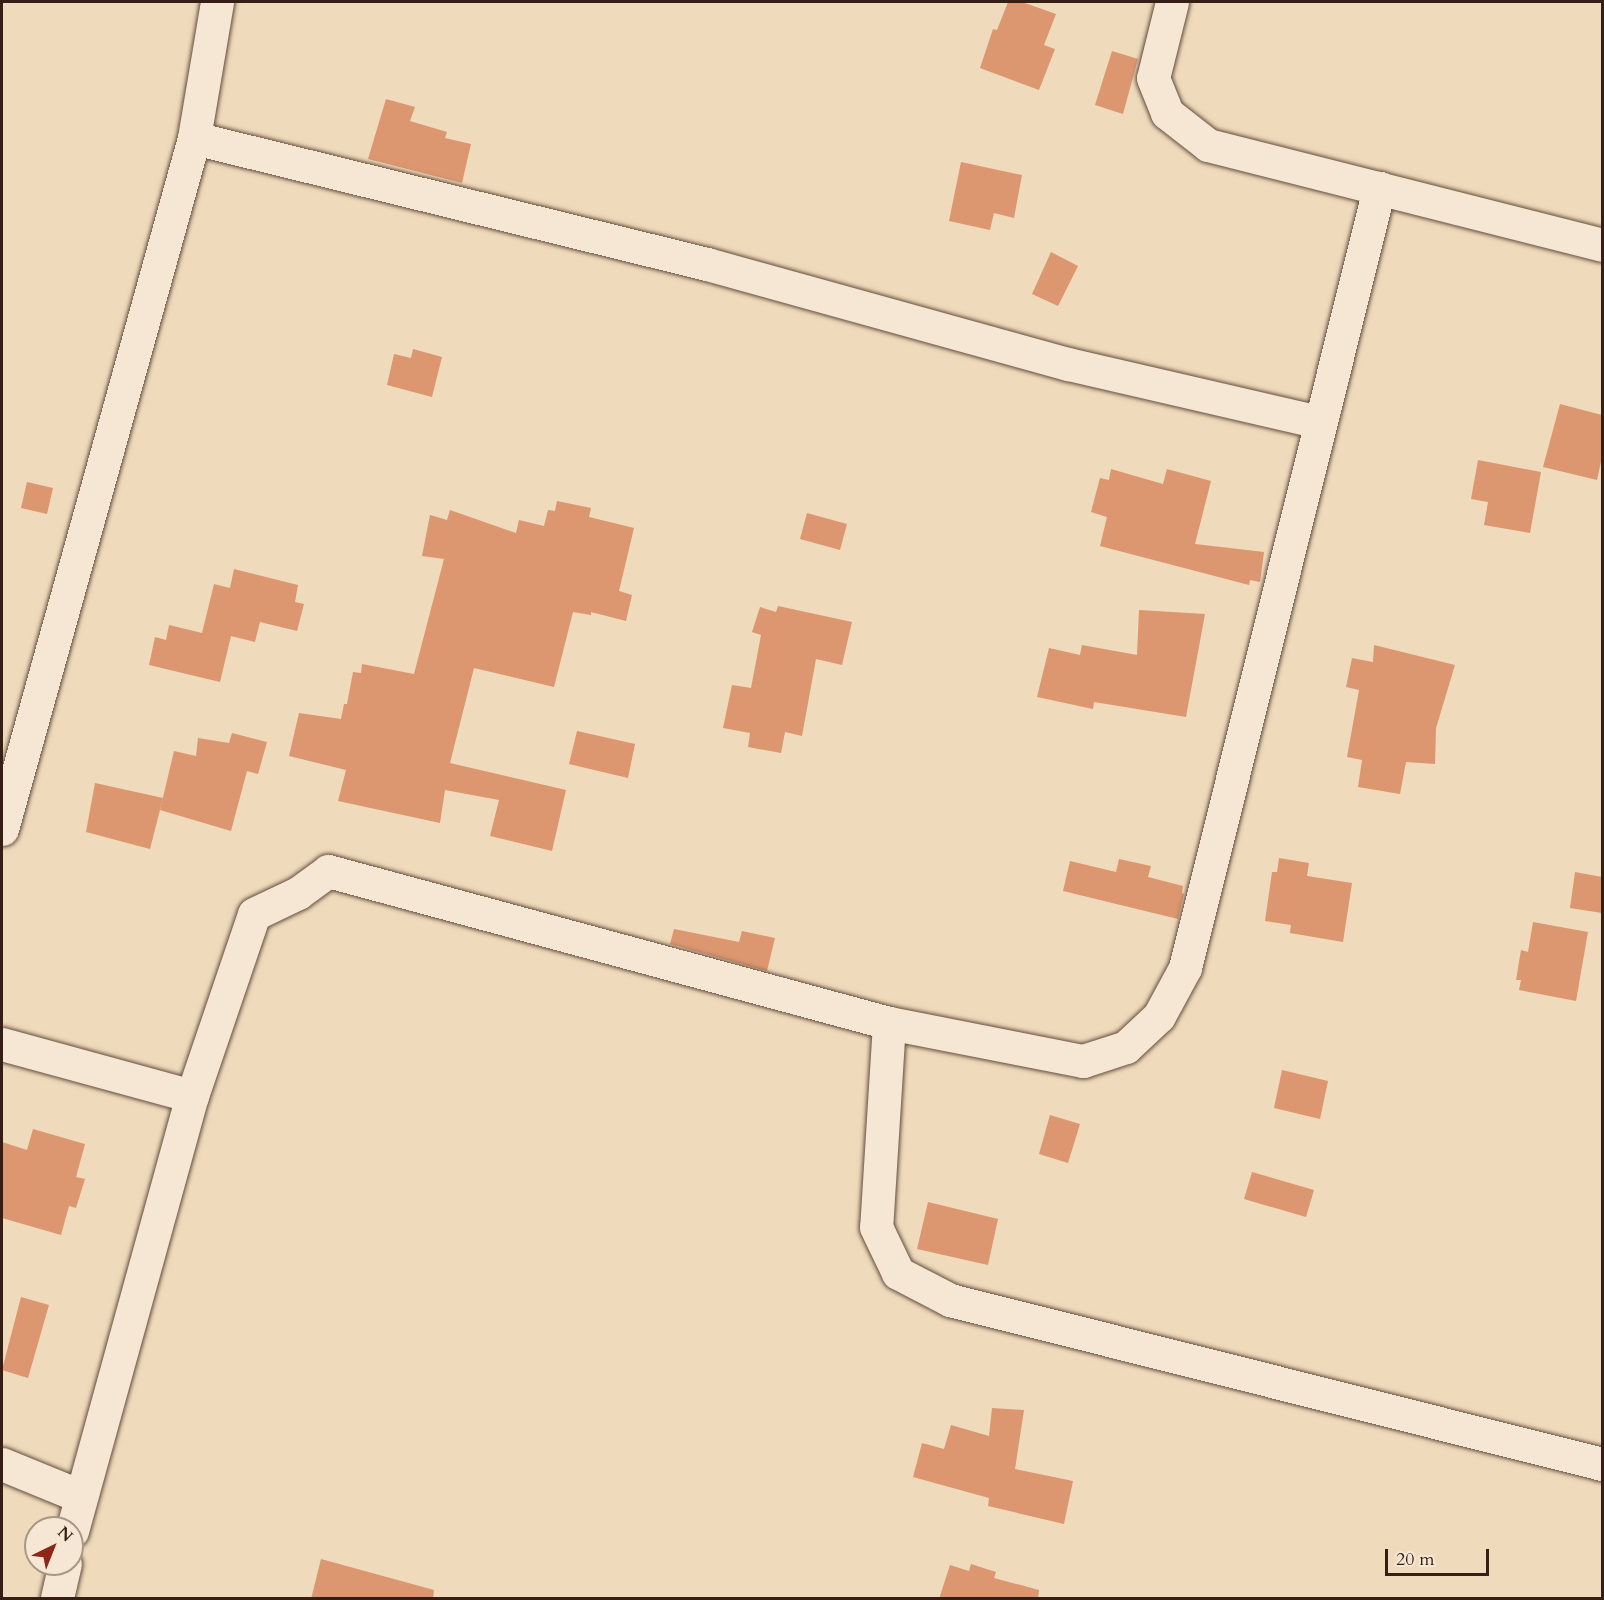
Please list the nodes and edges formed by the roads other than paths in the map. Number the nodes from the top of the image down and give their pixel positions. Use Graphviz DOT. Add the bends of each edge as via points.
graph roads {
  1 [pos="217,2"];
  2 [pos="1172,2"];
  3 [pos="194,138"];
  4 [pos="1379,188"];
  5 [pos="1602,245"];
  6 [pos="1320,422"];
  7 [pos="2,829"];
  8 [pos="889,1023"];
  9 [pos="2,1044"];
  10 [pos="192,1096"];
  11 [pos="2,1464"];
  12 [pos="1602,1464"];
  13 [pos="80,1496"];
  14 [pos="75,1516"];
  15 [pos="62,1576"];
  16 [pos="57,1599"];
  1 -- 3 [label="street"];
  2 -- 4 [label="street" via="1153,78 1167,113 1208,145"];
  3 -- 6 [label="street" via="707,264 1068,364"];
  3 -- 7 [label="street"];
  4 -- 5 [label="street"];
  4 -- 6 [label="street"];
  6 -- 8 [label="street" via="1185,968 1159,1016 1126,1047 1083,1061"];
  8 -- 10 [label="street" via="328,871 298,893 254,914"];
  8 -- 12 [label="street" via="876,1227 898,1273 950,1300"];
  9 -- 10 [label="street"];
  10 -- 13 [label="street"];
  11 -- 13 [label="street"];
  13 -- 14 [label="street"];
  15 -- 16 [label="street"];
}
